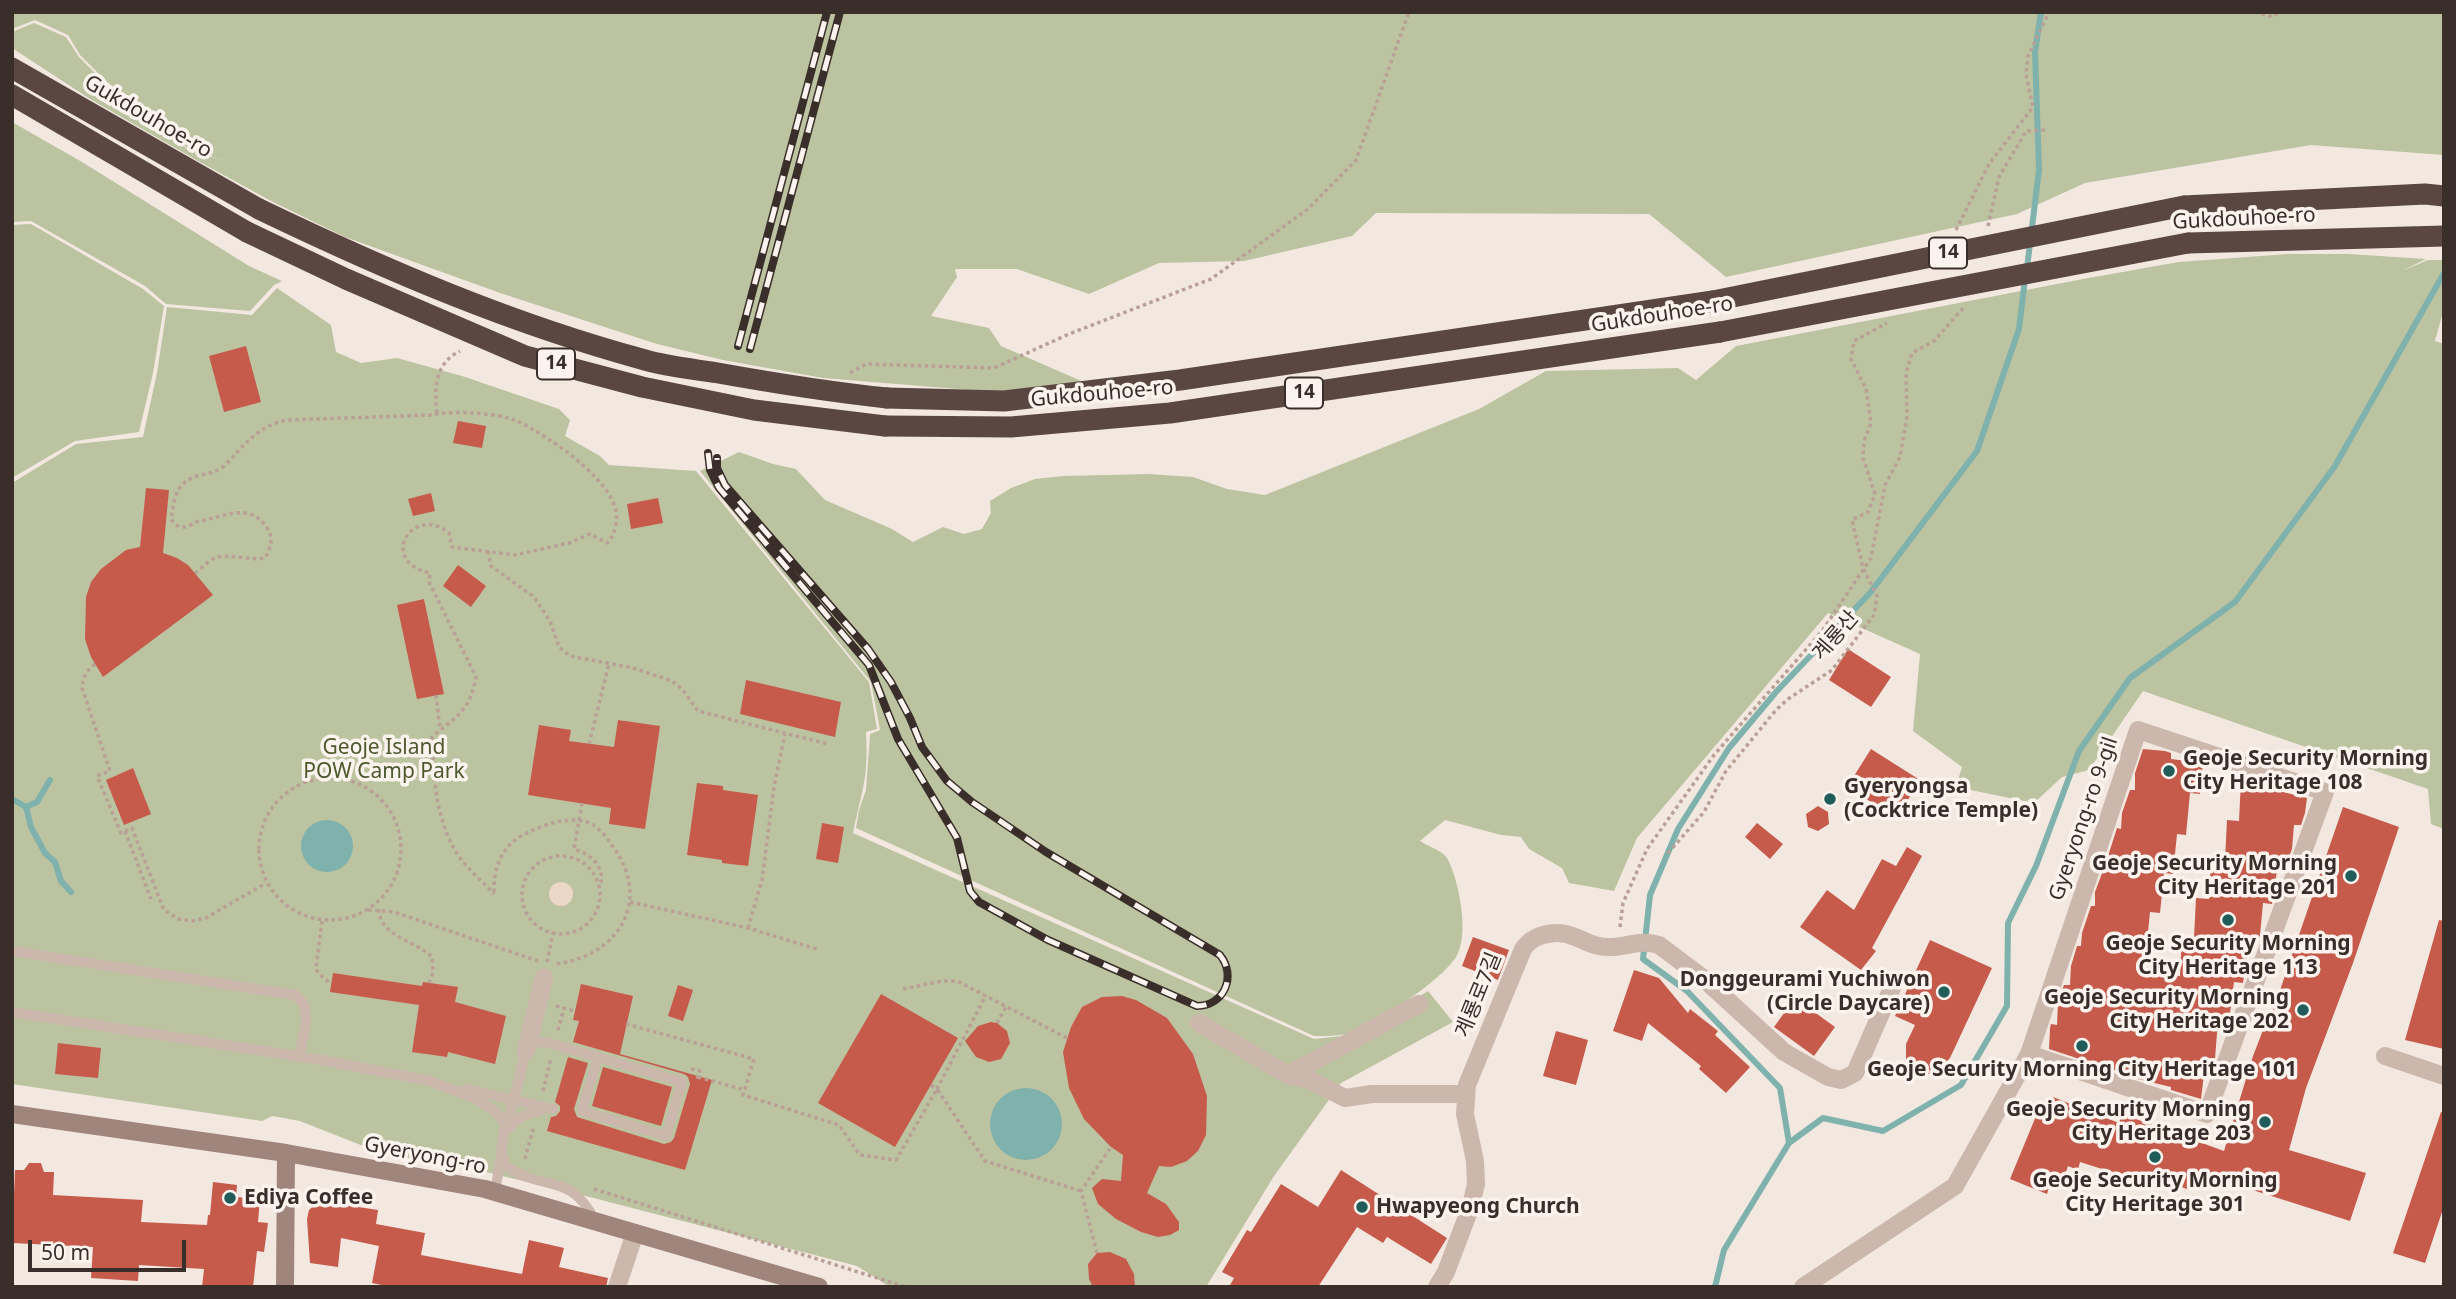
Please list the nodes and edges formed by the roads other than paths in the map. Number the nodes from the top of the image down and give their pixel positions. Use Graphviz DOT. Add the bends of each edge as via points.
graph roads {
  1 [pos="12,68"];
  2 [pos="12,95"];
  3 [pos="2435,195"];
  4 [pos="2435,236"];
  5 [pos="12,951"];
  6 [pos="544,978"];
  7 [pos="1895,981"];
  8 [pos="1419,1004"];
  9 [pos="12,1012"];
  10 [pos="1199,1023"];
  11 [pos="526,1051"];
  12 [pos="2029,1054"];
  13 [pos="2385,1056"];
  14 [pos="299,1057"];
  15 [pos="598,1057"];
  16 [pos="1288,1075"];
  17 [pos="2444,1076"];
  18 [pos="520,1078"];
  19 [pos="431,1082"];
  20 [pos="1466,1094"];
  21 [pos="494,1096"];
  22 [pos="514,1100"];
  23 [pos="12,1114"];
  24 [pos="505,1132"];
  25 [pos="501,1152"];
  26 [pos="286,1153"];
  27 [pos="495,1192"];
  28 [pos="595,1221"];
  29 [pos="635,1233"];
  30 [pos="285,1287"];
  31 [pos="617,1287"];
  32 [pos="819,1287"];
  33 [pos="1437,1287"];
  34 [pos="1803,1287"];
  1 -- 3 [label="highway, Gukdouhoe-ro / 14, bridge" via="259,209 444,294 648,361 887,398 1004,401 1180,380 1713,300 2184,206"];
  2 -- 4 [label="highway, Gukdouhoe-ro / 14, bridge" via="247,232 525,356 754,410 885,426 1011,427 1170,412 1720,332 2188,243"];
  5 -- 14 [label="lane" via="295,995 307,1012"];
  6 -- 11 [label="street"];
  7 -- 20 [label="street, 계룡로7길" via="1854,1073 1836,1080 1784,1052 1665,948 1651,942 1601,946 1564,932 1544,934 1527,943"];
  8 -- 16 [label="street"];
  9 -- 14 [label="lane"];
  10 -- 16 [label="street"];
  11 -- 15 [label="lane" via="537,1042"];
  11 -- 18 [label="lane"];
  12 -- 12 [label="street, Gyeryong-ro 9-gil" via="2138,730 2325,792 2207,1114"];
  12 -- 34 [label="street, Gyeryong-ro 9-gil" via="1955,1186"];
  13 -- 17 [label="street"];
  14 -- 19 [label="lane"];
  15 -- 15 [label="lane" via="682,1082 666,1136 582,1111"];
  16 -- 20 [label="street" via="1310,1080 1345,1098"];
  18 -- 21 [label="lane"];
  18 -- 22 [label="lane"];
  19 -- 21 [label="lane"];
  19 -- 24 [label="lane" via="475,1098 495,1111 505,1123"];
  20 -- 33 [label="street, 계룡로7길" via="1476,1184"];
  21 -- 22 [label="lane"];
  22 -- 24 [label="lane"];
  22 -- 24 [label="lane" via="539,1108 520,1117"];
  23 -- 26 [label="street, Gyeryong-ro"];
  24 -- 25 [label="lane"];
  25 -- 27 [label="lane"];
  25 -- 28 [label="lane" via="511,1170 574,1193"];
  26 -- 27 [label="street, Gyeryong-ro"];
  26 -- 30 [label="street"];
  27 -- 28 [label="street, Gyeryong-ro"];
  28 -- 29 [label="street, Gyeryong-ro"];
  29 -- 31 [label="street"];
  29 -- 32 [label="street, Gyeryong-ro"];
}
